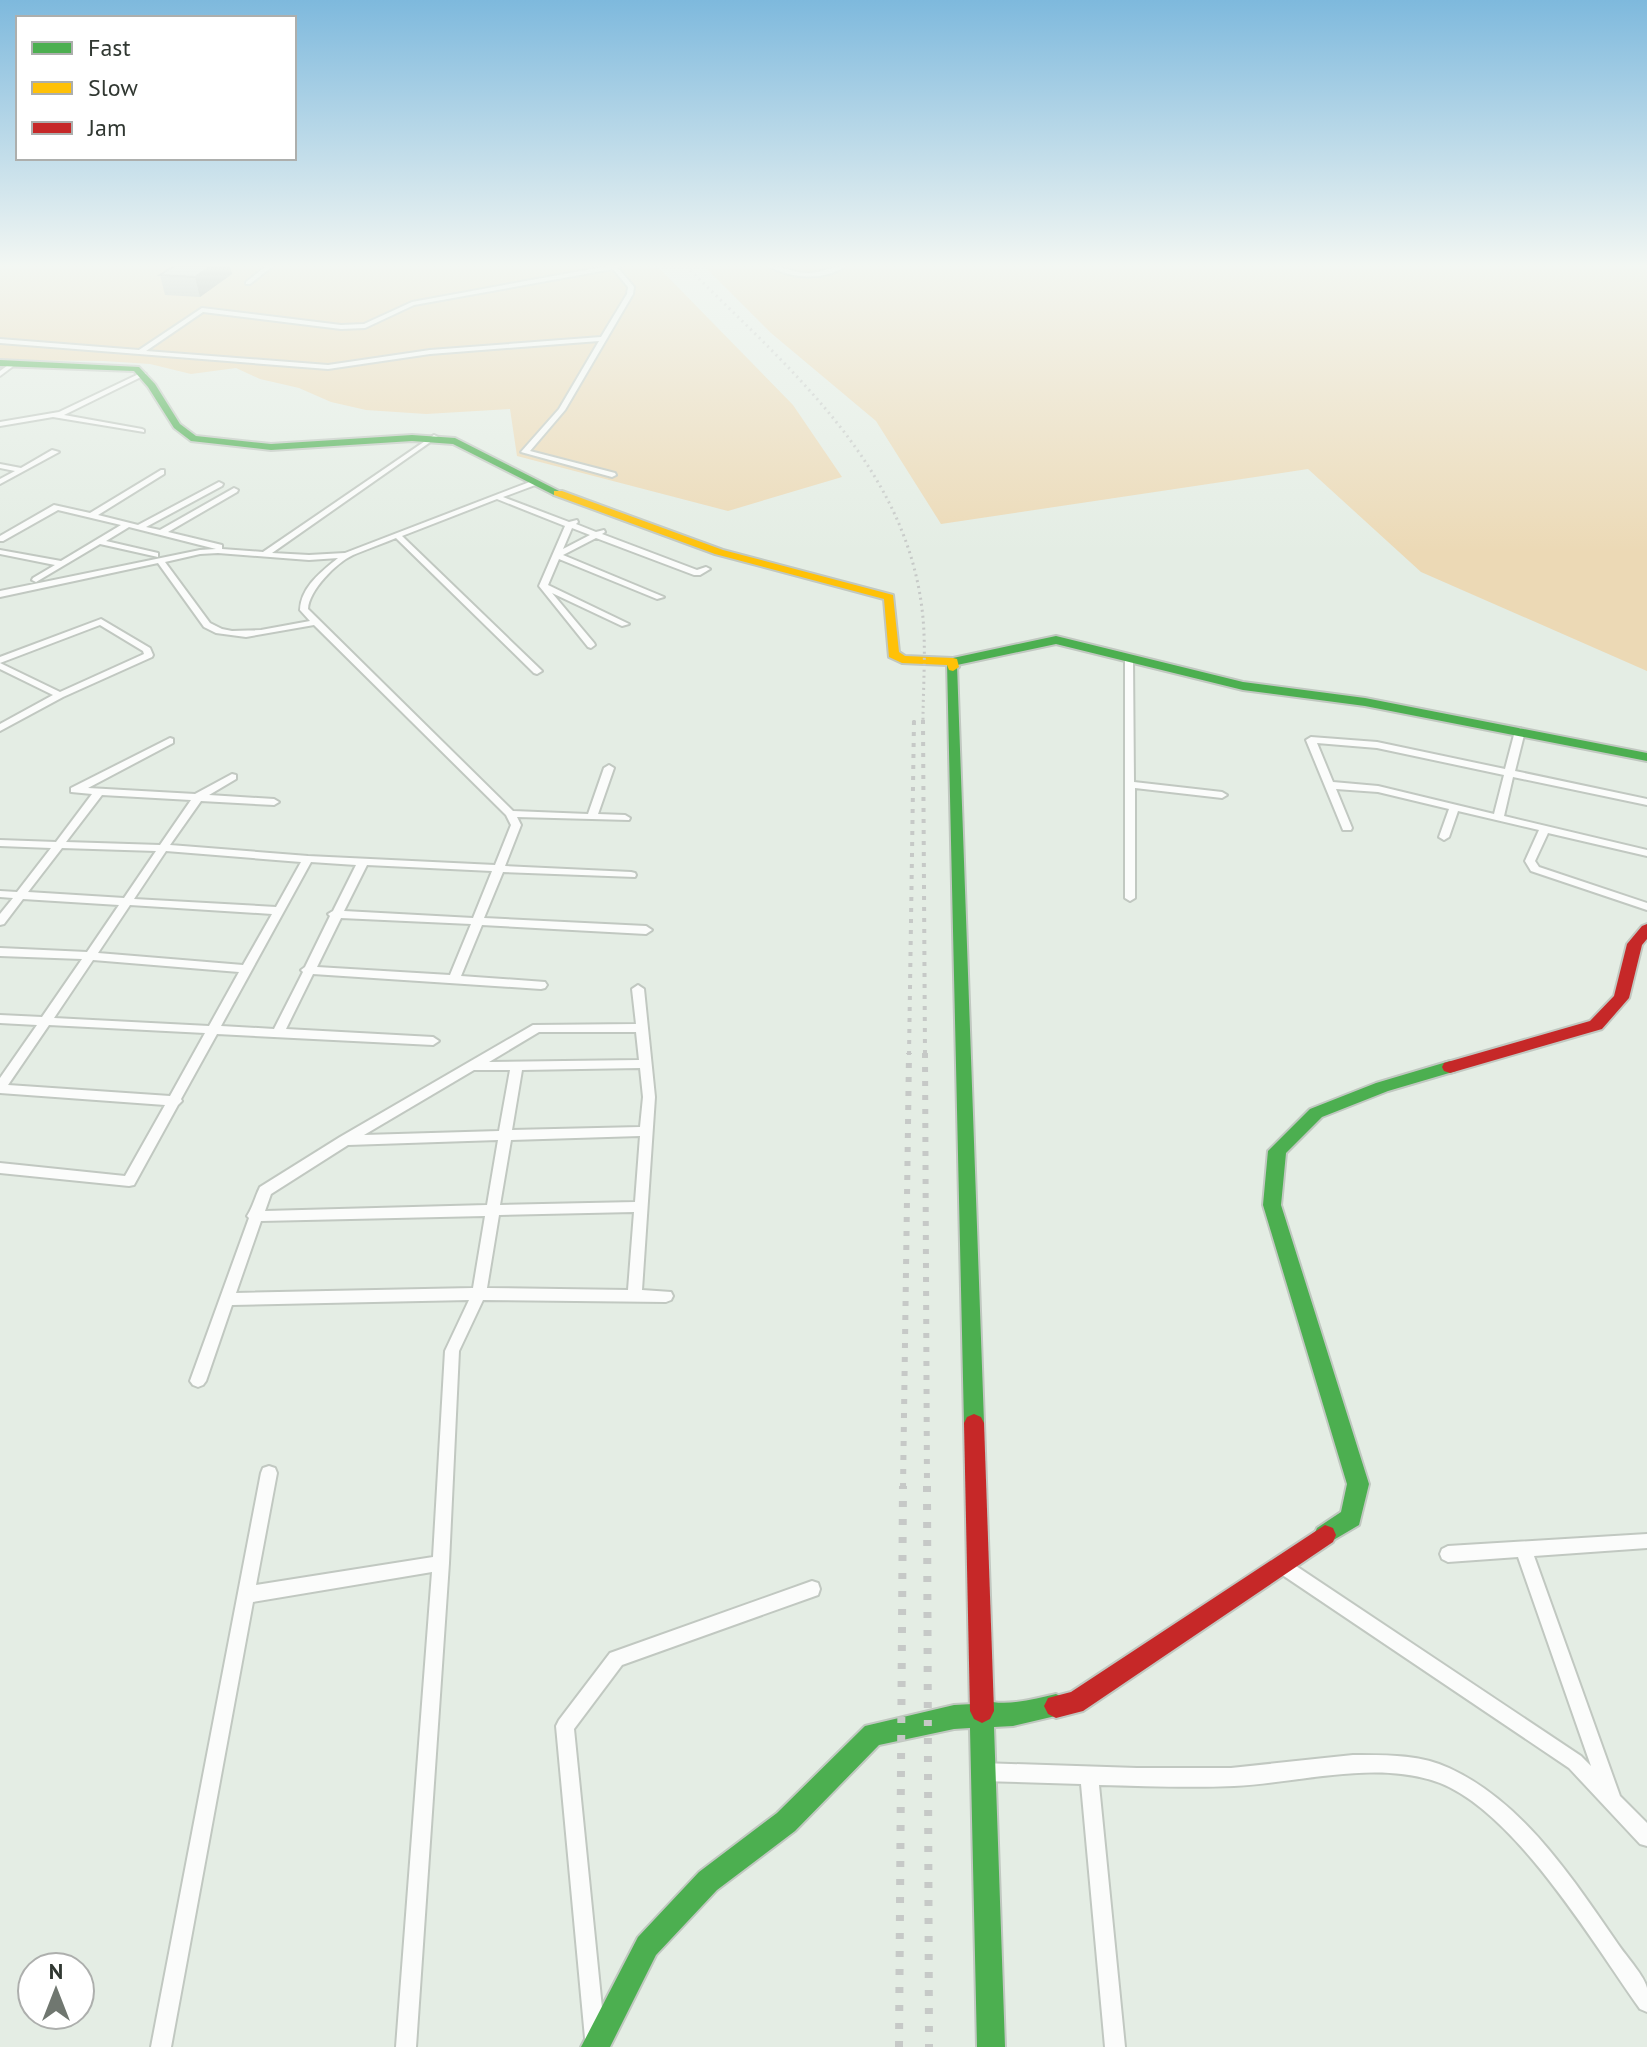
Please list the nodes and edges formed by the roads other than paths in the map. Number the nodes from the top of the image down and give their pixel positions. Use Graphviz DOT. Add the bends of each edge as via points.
graph roads {
  1 [pos="259,362"];
  2 [pos="365,362"];
  3 [pos="591,362"];
  4 [pos="4,367"];
  5 [pos="143,374"];
  6 [pos="53,416"];
  7 [pos="0,424"];
  8 [pos="142,431"];
  9 [pos="434,437"];
  10 [pos="55,452"];
  11 [pos="0,466"];
  12 [pos="22,470"];
  13 [pos="161,472"];
  14 [pos="612,475"];
  15 [pos="0,482"];
  16 [pos="535,482"];
  17 [pos="219,484"];
  18 [pos="234,490"];
  19 [pos="501,495"];
  20 [pos="92,515"];
  21 [pos="574,522"];
  22 [pos="128,524"];
  23 [pos="139,527"];
  24 [pos="162,532"];
  25 [pos="600,533"];
  26 [pos="397,535"];
  27 [pos="0,539"];
  28 [pos="100,542"];
  29 [pos="227,549"];
  30 [pos="0,552"];
  31 [pos="655,553"];
  32 [pos="263,555"];
  33 [pos="346,555"];
  34 [pos="558,555"];
  35 [pos="157,558"];
  36 [pos="62,564"];
  37 [pos="36,580"];
  38 [pos="543,586"];
  39 [pos="0,594"];
  40 [pos="660,597"];
  41 [pos="316,622"];
  42 [pos="625,624"];
  43 [pos="591,645"];
  44 [pos="1129,658"];
  45 [pos="953,662"];
  46 [pos="0,663"];
  47 [pos="537,671"];
  48 [pos="60,695"];
  49 [pos="0,728"];
  50 [pos="1520,731"];
  51 [pos="170,741"];
  52 [pos="1647,757"];
  53 [pos="609,768"];
  54 [pos="1509,773"];
  55 [pos="232,777"];
  56 [pos="1129,784"];
  57 [pos="1329,785"];
  58 [pos="99,792"];
  59 [pos="1222,795"];
  60 [pos="198,797"];
  61 [pos="274,802"];
  62 [pos="1647,802"];
  63 [pos="1454,808"];
  64 [pos="510,814"];
  65 [pos="592,817"];
  66 [pos="625,818"];
  67 [pos="1498,818"];
  68 [pos="1347,828"];
  69 [pos="1545,829"];
  70 [pos="1444,837"];
  71 [pos="0,843"];
  72 [pos="60,845"];
  73 [pos="163,848"];
  74 [pos="1647,853"];
  75 [pos="308,859"];
  76 [pos="363,862"];
  77 [pos="499,867"];
  78 [pos="631,875"];
  79 [pos="0,894"];
  80 [pos="21,895"];
  81 [pos="1130,898"];
  82 [pos="130,900"];
  83 [pos="1647,907"];
  84 [pos="280,911"];
  85 [pos="334,914"];
  86 [pos="478,921"];
  87 [pos="0,922"];
  88 [pos="1647,929"];
  89 [pos="646,930"];
  90 [pos="0,952"];
  91 [pos="92,956"];
  92 [pos="248,969"];
  93 [pos="307,970"];
  94 [pos="454,980"];
  95 [pos="541,985"];
  96 [pos="638,989"];
  97 [pos="0,1019"];
  98 [pos="47,1021"];
  99 [pos="642,1028"];
  100 [pos="216,1030"];
  101 [pos="278,1033"];
  102 [pos="433,1041"];
  103 [pos="647,1064"];
  104 [pos="474,1066"];
  105 [pos="516,1068"];
  106 [pos="0,1088"];
  107 [pos="176,1101"];
  108 [pos="647,1131"];
  109 [pos="506,1135"];
  110 [pos="345,1140"];
  111 [pos="0,1168"];
  112 [pos="641,1207"];
  113 [pos="495,1212"];
  114 [pos="254,1216"];
  115 [pos="479,1294"];
  116 [pos="635,1295"];
  117 [pos="666,1296"];
  118 [pos="227,1299"];
  119 [pos="198,1381"];
  120 [pos="269,1473"];
  121 [pos="1647,1541"];
  122 [pos="1523,1549"];
  123 [pos="1448,1554"];
  124 [pos="441,1563"];
  125 [pos="1281,1565"];
  126 [pos="812,1589"];
  127 [pos="246,1595"];
  128 [pos="980,1715"];
  129 [pos="981,1772"];
  130 [pos="1089,1774"];
  131 [pos="1613,1801"];
  132 [pos="1647,1837"];
  133 [pos="1647,2002"];
  134 [pos="596,2046"];
  135 [pos="161,2047"];
  136 [pos="406,2047"];
  137 [pos="991,2047"];
  138 [pos="1115,2047"];
  1 -- 2 [label="street" via="328,367"];
  3 -- 14 [label="street" via="562,410 525,452"];
  4 -- 5 [label="street" via="117,367"];
  5 -- 6 [label="street"];
  5 -- 9 [label="street" via="183,434 210,443 271,447"];
  6 -- 7 [label="street"];
  6 -- 8 [label="street"];
  9 -- 16 [label="street" via="485,453"];
  9 -- 32 [label="street"];
  10 -- 12 [label="street"];
  11 -- 12 [label="street"];
  12 -- 15 [label="street"];
  13 -- 20 [label="street"];
  16 -- 19 [label="street"];
  16 -- 45 [label="street" via="719,552 889,597 893,654"];
  17 -- 23 [label="street"];
  18 -- 24 [label="street"];
  19 -- 21 [label="street"];
  19 -- 26 [label="street"];
  20 -- 22 [label="street"];
  20 -- 27 [label="street" via="57,507"];
  21 -- 25 [label="street"];
  21 -- 34 [label="street"];
  22 -- 23 [label="street"];
  22 -- 28 [label="street"];
  23 -- 24 [label="street"];
  24 -- 29 [label="street"];
  25 -- 31 [label="street"];
  25 -- 34 [label="street"];
  26 -- 33 [label="street"];
  26 -- 47 [label="street"];
  28 -- 35 [label="street"];
  28 -- 36 [label="street"];
  29 -- 32 [label="street"];
  29 -- 35 [label="street"];
  30 -- 36 [label="street"];
  31 -- 31 [label="street" via="706,569 697,573"];
  32 -- 33 [label="street" via="318,560"];
  33 -- 41 [label="street" via="303,602"];
  34 -- 38 [label="street"];
  34 -- 40 [label="street"];
  35 -- 39 [label="street"];
  35 -- 41 [label="street" via="217,631 263,632"];
  36 -- 37 [label="street"];
  38 -- 42 [label="street"];
  38 -- 43 [label="street"];
  41 -- 64 [label="street"];
  44 -- 45 [label="street" via="1056,640"];
  44 -- 50 [label="street" via="1243,686"];
  44 -- 56 [label="street"];
  45 -- 128 [label="street"];
  46 -- 48 [label="street"];
  46 -- 48 [label="street" via="101,622 147,650 149,655 142,659"];
  48 -- 49 [label="street"];
  50 -- 52 [label="street"];
  50 -- 54 [label="street"];
  51 -- 58 [label="street" via="75,790"];
  53 -- 65 [label="street"];
  54 -- 57 [label="street" via="1377,745 1311,740"];
  54 -- 62 [label="street"];
  54 -- 67 [label="street"];
  55 -- 60 [label="street"];
  56 -- 59 [label="street"];
  56 -- 81 [label="street"];
  57 -- 63 [label="street" via="1378,789"];
  57 -- 68 [label="street"];
  58 -- 60 [label="street"];
  58 -- 72 [label="street"];
  60 -- 61 [label="street"];
  60 -- 73 [label="street"];
  63 -- 67 [label="street"];
  63 -- 70 [label="street"];
  64 -- 65 [label="street"];
  64 -- 77 [label="street" via="516,825"];
  65 -- 66 [label="street"];
  67 -- 69 [label="street"];
  69 -- 74 [label="street"];
  69 -- 83 [label="street" via="1530,861 1535,869"];
  71 -- 72 [label="street"];
  72 -- 73 [label="street"];
  72 -- 80 [label="street"];
  73 -- 75 [label="street"];
  73 -- 82 [label="street"];
  75 -- 76 [label="street"];
  75 -- 84 [label="street"];
  76 -- 77 [label="street"];
  76 -- 85 [label="street"];
  77 -- 78 [label="street"];
  77 -- 86 [label="street"];
  79 -- 80 [label="street"];
  80 -- 82 [label="street"];
  80 -- 87 [label="street"];
  82 -- 84 [label="street"];
  82 -- 91 [label="street"];
  84 -- 92 [label="street"];
  85 -- 86 [label="street"];
  85 -- 93 [label="street"];
  86 -- 89 [label="street"];
  86 -- 94 [label="street"];
  88 -- 125 [label="street" via="1635,944 1621,998 1596,1025 1382,1087 1316,1113 1277,1151 1272,1205 1358,1484 1351,1518"];
  90 -- 91 [label="street"];
  91 -- 92 [label="street"];
  91 -- 98 [label="street"];
  92 -- 100 [label="street"];
  93 -- 94 [label="street"];
  93 -- 101 [label="street"];
  94 -- 95 [label="street"];
  96 -- 99 [label="street"];
  97 -- 98 [label="street"];
  98 -- 100 [label="street"];
  98 -- 106 [label="street"];
  99 -- 103 [label="street"];
  99 -- 104 [label="street" via="537,1028"];
  100 -- 101 [label="street"];
  100 -- 107 [label="street"];
  101 -- 102 [label="street"];
  103 -- 105 [label="street"];
  103 -- 108 [label="street"];
  104 -- 105 [label="street"];
  104 -- 110 [label="street"];
  105 -- 109 [label="street"];
  106 -- 107 [label="street"];
  107 -- 111 [label="street" via="129,1181"];
  108 -- 109 [label="street"];
  108 -- 112 [label="street"];
  109 -- 110 [label="street"];
  109 -- 113 [label="street"];
  110 -- 114 [label="street" via="265,1191"];
  112 -- 113 [label="street"];
  112 -- 116 [label="street"];
  113 -- 114 [label="street"];
  113 -- 115 [label="street"];
  114 -- 118 [label="street"];
  115 -- 116 [label="street"];
  115 -- 118 [label="street"];
  115 -- 124 [label="street" via="452,1351"];
  116 -- 117 [label="street"];
  118 -- 119 [label="street"];
  120 -- 127 [label="street"];
  121 -- 122 [label="street"];
  122 -- 123 [label="street"];
  122 -- 131 [label="street"];
  124 -- 127 [label="street"];
  124 -- 136 [label="street"];
  125 -- 128 [label="street" via="1075,1703"];
  125 -- 131 [label="street" via="1575,1762"];
  126 -- 134 [label="street" via="616,1659 565,1726"];
  127 -- 135 [label="street"];
  128 -- 129 [label="street"];
  128 -- 134 [label="street" via="873,1734 786,1822 708,1881 647,1946"];
  129 -- 130 [label="street"];
  129 -- 137 [label="street"];
  130 -- 133 [label="street" via="1232,1777 1389,1764 1434,1770 1468,1787 1521,1830"];
  130 -- 138 [label="street"];
  131 -- 132 [label="street"];
}
